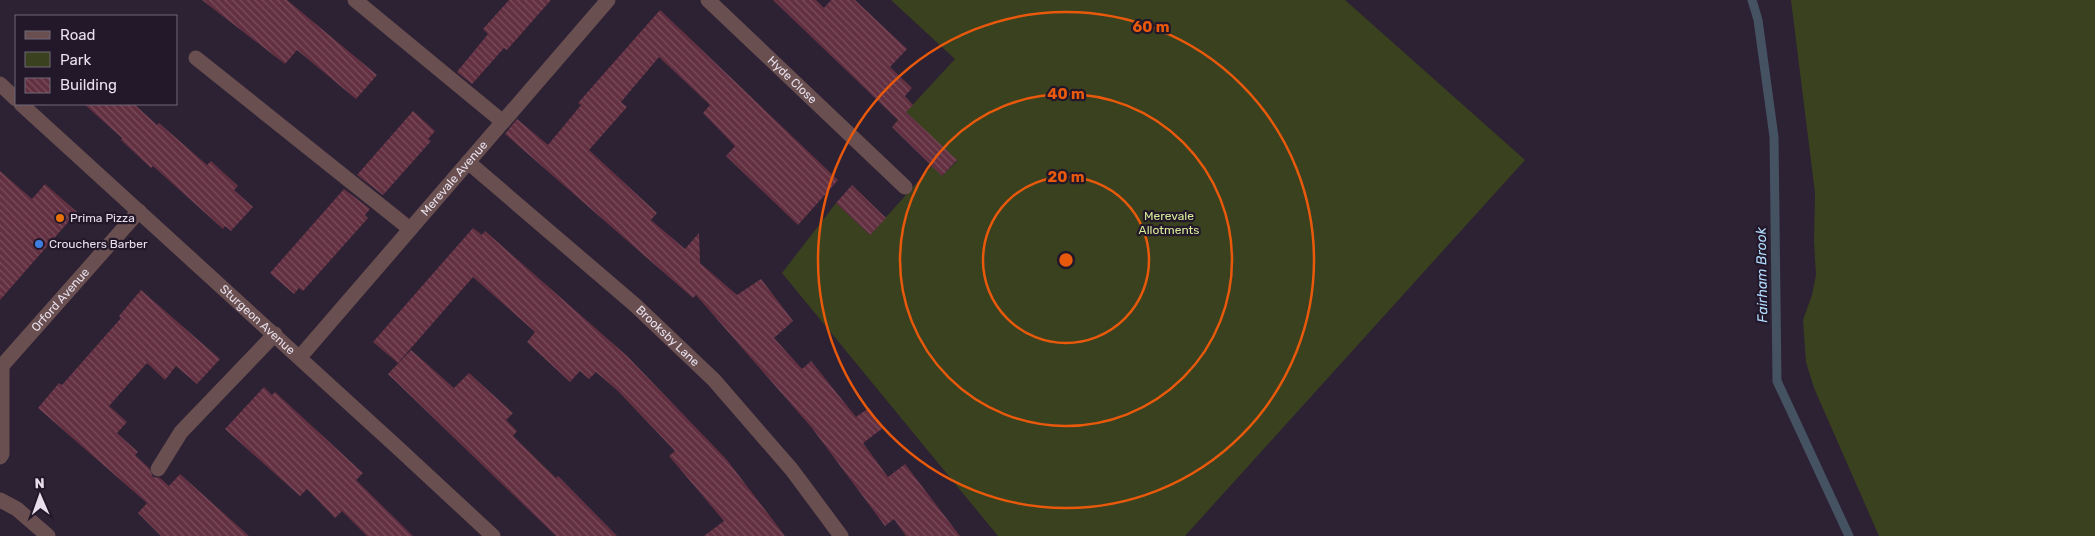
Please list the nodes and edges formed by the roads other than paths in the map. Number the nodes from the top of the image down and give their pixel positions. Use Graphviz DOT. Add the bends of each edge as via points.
graph roads {
  1 [pos="355,0"];
  2 [pos="608,0"];
  3 [pos="708,0"];
  4 [pos="196,58"];
  5 [pos="22,105"];
  6 [pos="503,122"];
  7 [pos="468,162"];
  8 [pos="905,187"];
  9 [pos="139,211"];
  10 [pos="410,229"];
  11 [pos="274,334"];
  12 [pos="300,357"];
  13 [pos="1,367"];
  14 [pos="0,457"];
  15 [pos="158,469"];
  16 [pos="0,500"];
  17 [pos="48,536"];
  18 [pos="493,536"];
  19 [pos="841,536"];
  1 -- 6 [label="street"];
  2 -- 6 [label="street, Merevale Avenue"];
  3 -- 8 [label="street, Hyde Close"];
  4 -- 10 [label="street"];
  5 -- 9 [label="street, Sturgeon Avenue"];
  6 -- 7 [label="street, Merevale Avenue"];
  7 -- 10 [label="street, Merevale Avenue"];
  7 -- 19 [label="street, Brooksby Lane" via="714,380 792,470"];
  9 -- 11 [label="street, Sturgeon Avenue"];
  9 -- 13 [label="street, Orford Avenue"];
  10 -- 12 [label="street, Merevale Avenue"];
  11 -- 12 [label="street, Sturgeon Avenue"];
  11 -- 15 [label="street" via="181,432"];
  12 -- 18 [label="street, Sturgeon Avenue"];
  13 -- 14 [label="street, Orford Avenue"];
  16 -- 17 [label="street" via="17,509"];
}
